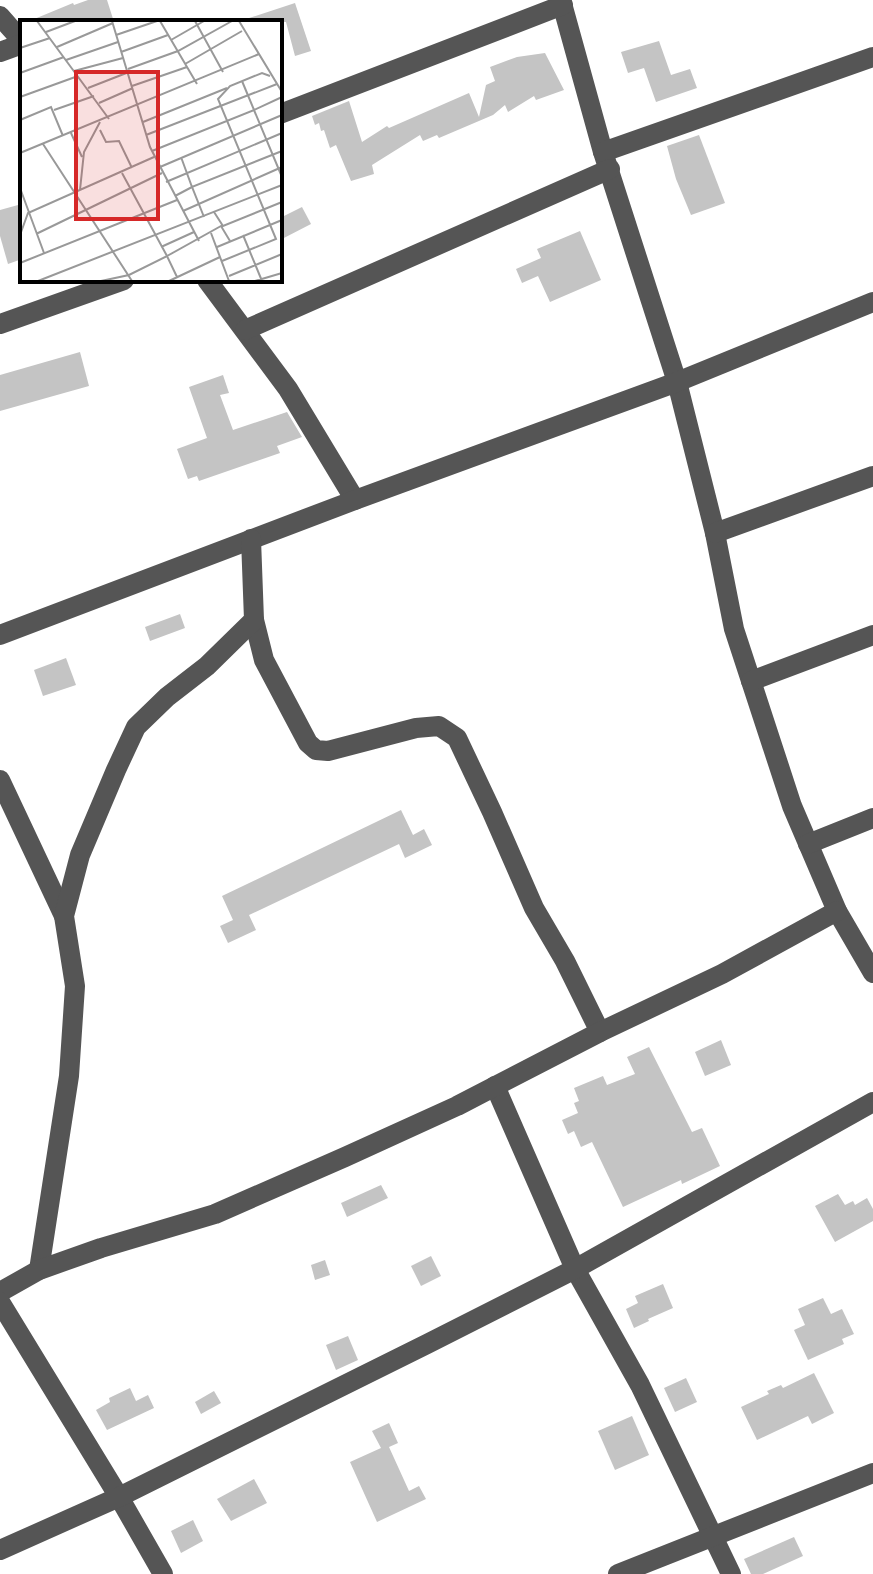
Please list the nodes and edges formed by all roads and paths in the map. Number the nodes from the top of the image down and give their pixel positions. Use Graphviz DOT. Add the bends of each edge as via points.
graph roads {
  1 [pos="562,2"];
  2 [pos="0,16"];
  3 [pos="20,41"];
  4 [pos="20,44"];
  5 [pos="0,52"];
  6 [pos="873,57"];
  7 [pos="282,113"];
  8 [pos="606,161"];
  9 [pos="118,282"];
  10 [pos="209,282"];
  11 [pos="873,302"];
  12 [pos="0,324"];
  13 [pos="245,330"];
  14 [pos="677,382"];
  15 [pos="873,476"];
  16 [pos="355,500"];
  17 [pos="715,533"];
  18 [pos="251,539"];
  19 [pos="254,620"];
  20 [pos="0,635"];
  21 [pos="873,635"];
  22 [pos="751,681"];
  23 [pos="0,780"];
  24 [pos="873,818"];
  25 [pos="808,844"];
  26 [pos="837,911"];
  27 [pos="64,916"];
  28 [pos="873,973"];
  29 [pos="600,1032"];
  30 [pos="495,1086"];
  31 [pos="873,1102"];
  32 [pos="575,1269"];
  33 [pos="39,1270"];
  34 [pos="0,1292"];
  35 [pos="0,1302"];
  36 [pos="873,1473"];
  37 [pos="119,1497"];
  38 [pos="712,1538"];
  39 [pos="0,1550"];
  40 [pos="163,1574"];
  41 [pos="618,1574"];
  42 [pos="731,1574"];
  1 -- 7 [label="street"];
  1 -- 8 [label="street"];
  2 -- 3 [label="street"];
  4 -- 5 [label="street"];
  6 -- 8 [label="street"];
  8 -- 13 [label="street"];
  8 -- 14 [label="street"];
  9 -- 12 [label="street"];
  10 -- 13 [label="street"];
  11 -- 14 [label="street"];
  13 -- 16 [label="street" via="288,389"];
  14 -- 16 [label="street"];
  14 -- 17 [label="street"];
  15 -- 17 [label="street"];
  16 -- 18 [label="street"];
  17 -- 22 [label="street" via="734,629"];
  18 -- 19 [label="street"];
  18 -- 20 [label="street"];
  19 -- 27 [label="street" via="136,727 80,855"];
  19 -- 29 [label="street" via="264,660 316,750 439,726 457,738 534,908"];
  21 -- 22 [label="street"];
  22 -- 25 [label="street"];
  23 -- 27 [label="street"];
  24 -- 25 [label="street"];
  25 -- 26 [label="street"];
  26 -- 28 [label="street"];
  26 -- 29 [label="street"];
  27 -- 33 [label="street" via="75,986 69,1076"];
  29 -- 30 [label="street"];
  30 -- 32 [label="street"];
  30 -- 33 [label="street" via="215,1214"];
  31 -- 32 [label="street"];
  32 -- 37 [label="street"];
  32 -- 38 [label="street" via="640,1385"];
  33 -- 34 [label="street"];
  35 -- 37 [label="street"];
  36 -- 38 [label="street"];
  37 -- 39 [label="street"];
  37 -- 40 [label="street"];
  38 -- 41 [label="street"];
  38 -- 42 [label="street"];
}
